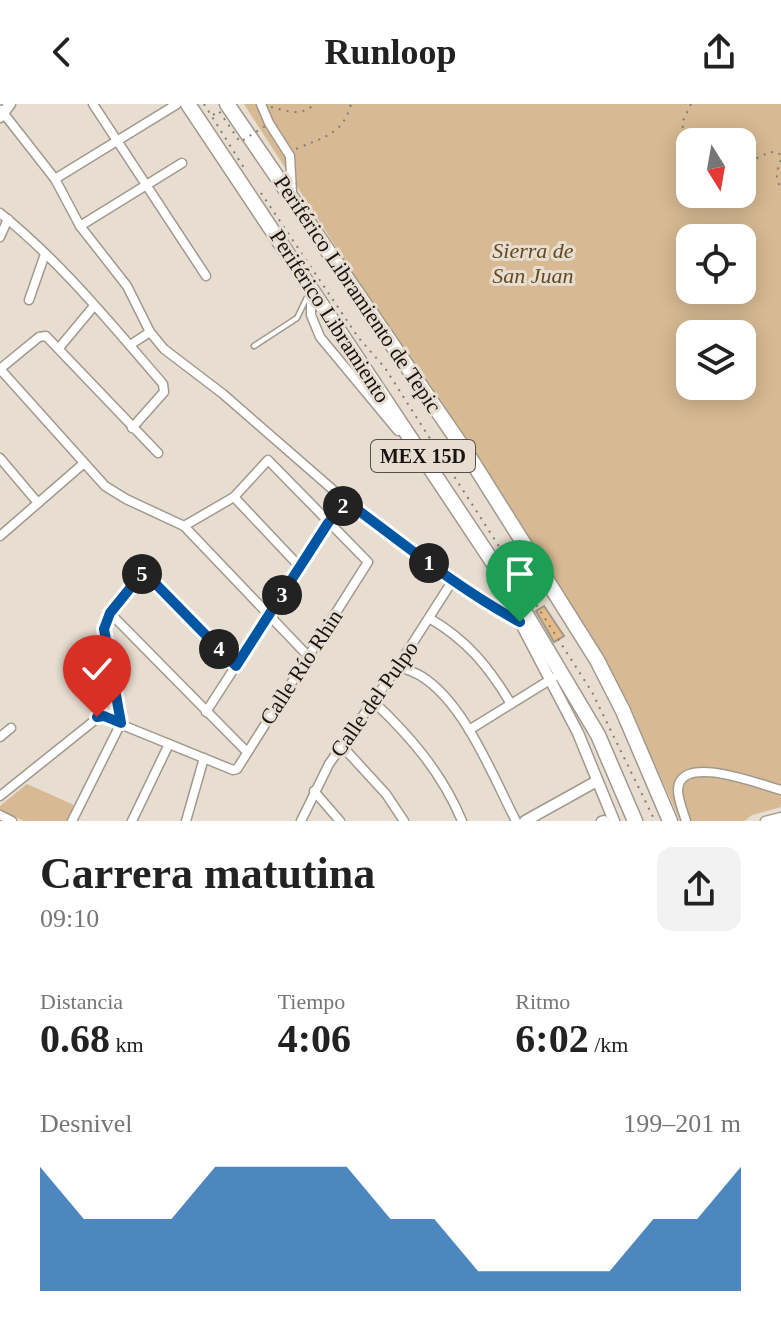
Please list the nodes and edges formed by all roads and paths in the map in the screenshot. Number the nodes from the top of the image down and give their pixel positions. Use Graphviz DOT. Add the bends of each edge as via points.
graph roads {
  1 [pos="93,104"];
  2 [pos="188,104"];
  3 [pos="204,104"];
  4 [pos="227,104"];
  5 [pos="314,104"];
  6 [pos="351,104"];
  7 [pos="691,104"];
  8 [pos="261,105"];
  9 [pos="173,106"];
  10 [pos="3,110"];
  11 [pos="212,116"];
  12 [pos="267,125"];
  13 [pos="683,128"];
  14 [pos="118,141"];
  15 [pos="288,153"];
  16 [pos="756,158"];
  17 [pos="781,159"];
  18 [pos="182,163"];
  19 [pos="55,179"];
  20 [pos="147,185"];
  21 [pos="781,187"];
  22 [pos="258,190"];
  23 [pos="292,198"];
  24 [pos="0,213"];
  25 [pos="8,219"];
  26 [pos="80,226"];
  27 [pos="0,237"];
  28 [pos="45,254"];
  29 [pos="206,276"];
  30 [pos="311,289"];
  31 [pos="29,300"];
  32 [pos="94,306"];
  33 [pos="150,332"];
  34 [pos="130,345"];
  35 [pos="254,346"];
  36 [pos="59,348"];
  37 [pos="0,369"];
  38 [pos="132,428"];
  39 [pos="158,453"];
  40 [pos="0,458"];
  41 [pos="83,464"];
  42 [pos="234,497"];
  43 [pos="347,502"];
  44 [pos="38,503"];
  45 [pos="328,523"];
  46 [pos="184,526"];
  47 [pos="0,536"];
  48 [pos="300,567"];
  49 [pos="453,580"];
  50 [pos="514,594"];
  51 [pos="110,613"];
  52 [pos="269,617"];
  53 [pos="429,618"];
  54 [pos="520,622"];
  55 [pos="308,656"];
  56 [pos="236,666"];
  57 [pos="398,666"];
  58 [pos="556,676"];
  59 [pos="373,701"];
  60 [pos="511,704"];
  61 [pos="206,712"];
  62 [pos="121,723"];
  63 [pos="11,728"];
  64 [pos="469,730"];
  65 [pos="0,737"];
  66 [pos="169,744"];
  67 [pos="342,746"];
  68 [pos="247,752"];
  69 [pos="204,758"];
  70 [pos="597,781"];
  71 [pos="781,790"];
  72 [pos="314,791"];
  73 [pos="0,796"];
  74 [pos="0,815"];
  75 [pos="781,817"];
  76 [pos="12,821"];
  77 [pos="72,821"];
  78 [pos="132,821"];
  79 [pos="186,821"];
  80 [pos="301,821"];
  81 [pos="340,821"];
  82 [pos="404,821"];
  83 [pos="462,821"];
  84 [pos="516,821"];
  85 [pos="525,821"];
  86 [pos="606,821"];
  87 [pos="635,821"];
  88 [pos="655,821"];
  89 [pos="670,821"];
  90 [pos="686,821"];
  91 [pos="765,821"];
  1 -- 14 [label="street"];
  2 -- 30 [label="highway, Periférico Libramiento / MEX 15D"];
  3 -- 11 [label="path"];
  3 -- 11 [label="path" via="250,178"];
  4 -- 23 [label="highway, Periférico Libramiento de Tepic / MEX 15D"];
  5 -- 8 [label="path" via="298,112"];
  6 -- 15 [label="path" via="338,130"];
  7 -- 13 [label="path"];
  8 -- 15 [label="street"];
  9 -- 14 [label="street"];
  10 -- 19 [label="street"];
  11 -- 12 [label="path, bridge" via="219,111 240,142"];
  14 -- 19 [label="street"];
  14 -- 20 [label="street"];
  15 -- 23 [label="street"];
  16 -- 17 [label="path" via="770,152"];
  17 -- 21 [label="path" via="776,171"];
  18 -- 20 [label="street"];
  19 -- 26 [label="street"];
  20 -- 26 [label="street"];
  20 -- 29 [label="street"];
  22 -- 88 [label="path" via="385,368 535,600 592,692"];
  23 -- 89 [label="highway, Periférico Libramiento de Tepic / MEX 15D" via="470,458 597,660"];
  24 -- 25 [label="street"];
  25 -- 27 [label="street"];
  25 -- 28 [label="street"];
  26 -- 33 [label="street" via="127,286"];
  28 -- 31 [label="street"];
  28 -- 32 [label="street"];
  30 -- 35 [label="lane" via="297,318"];
  30 -- 50 [label="highway, Periférico Libramiento / MEX 15D"];
  32 -- 34 [label="street"];
  32 -- 36 [label="street"];
  33 -- 34 [label="street"];
  33 -- 43 [label="street"];
  34 -- 38 [label="street" via="164,388"];
  36 -- 37 [label="street" via="46,336 39,337"];
  36 -- 38 [label="street"];
  37 -- 41 [label="street"];
  38 -- 39 [label="street"];
  40 -- 44 [label="street"];
  41 -- 44 [label="street"];
  41 -- 46 [label="street" via="126,499"];
  42 -- 45 [label="street" via="268,460"];
  42 -- 46 [label="street"];
  42 -- 48 [label="street"];
  43 -- 45 [label="street"];
  43 -- 49 [label="street"];
  44 -- 47 [label="street"];
  45 -- 48 [label="street"];
  45 -- 55 [label="street, Calle Río Rhin" via="368,562"];
  46 -- 52 [label="street"];
  48 -- 52 [label="street"];
  49 -- 53 [label="street, Calle del Pulpo"];
  49 -- 54 [label="street"];
  50 -- 54 [label="street"];
  50 -- 58 [label="highway, Periférico Libramiento / MEX 15D"];
  51 -- 56 [label="street" via="146,574"];
  51 -- 61 [label="street"];
  51 -- 62 [label="street" via="104,629"];
  52 -- 55 [label="street"];
  52 -- 56 [label="street"];
  53 -- 57 [label="street, Calle del Pulpo"];
  53 -- 60 [label="street" via="472,649"];
  54 -- 58 [label="street"];
  55 -- 68 [label="street, Calle Río Rhin"];
  56 -- 61 [label="street"];
  57 -- 59 [label="street, Calle del Pulpo"];
  57 -- 64 [label="street" via="440,692"];
  58 -- 60 [label="street"];
  58 -- 70 [label="street"];
  58 -- 87 [label="highway, Periférico Libramiento / MEX 15D" via="598,735"];
  59 -- 67 [label="street, Calle del Pulpo"];
  59 -- 83 [label="street" via="418,746"];
  60 -- 64 [label="street"];
  61 -- 68 [label="street"];
  62 -- 66 [label="street"];
  62 -- 73 [label="street" via="97,717"];
  62 -- 77 [label="street"];
  63 -- 65 [label="street"];
  64 -- 84 [label="street"];
  66 -- 69 [label="street"];
  66 -- 78 [label="street"];
  67 -- 72 [label="street, Calle del Pulpo"];
  67 -- 82 [label="street"];
  68 -- 69 [label="street, Calle Río Rhin" via="233,770"];
  69 -- 79 [label="street"];
  70 -- 85 [label="street"];
  70 -- 86 [label="street"];
  71 -- 90 [label="street" via="713,772 686,774 678,790"];
  72 -- 80 [label="street, Calle del Pulpo"];
  72 -- 81 [label="street"];
  74 -- 76 [label="street"];
  75 -- 91 [label="street"];
}
